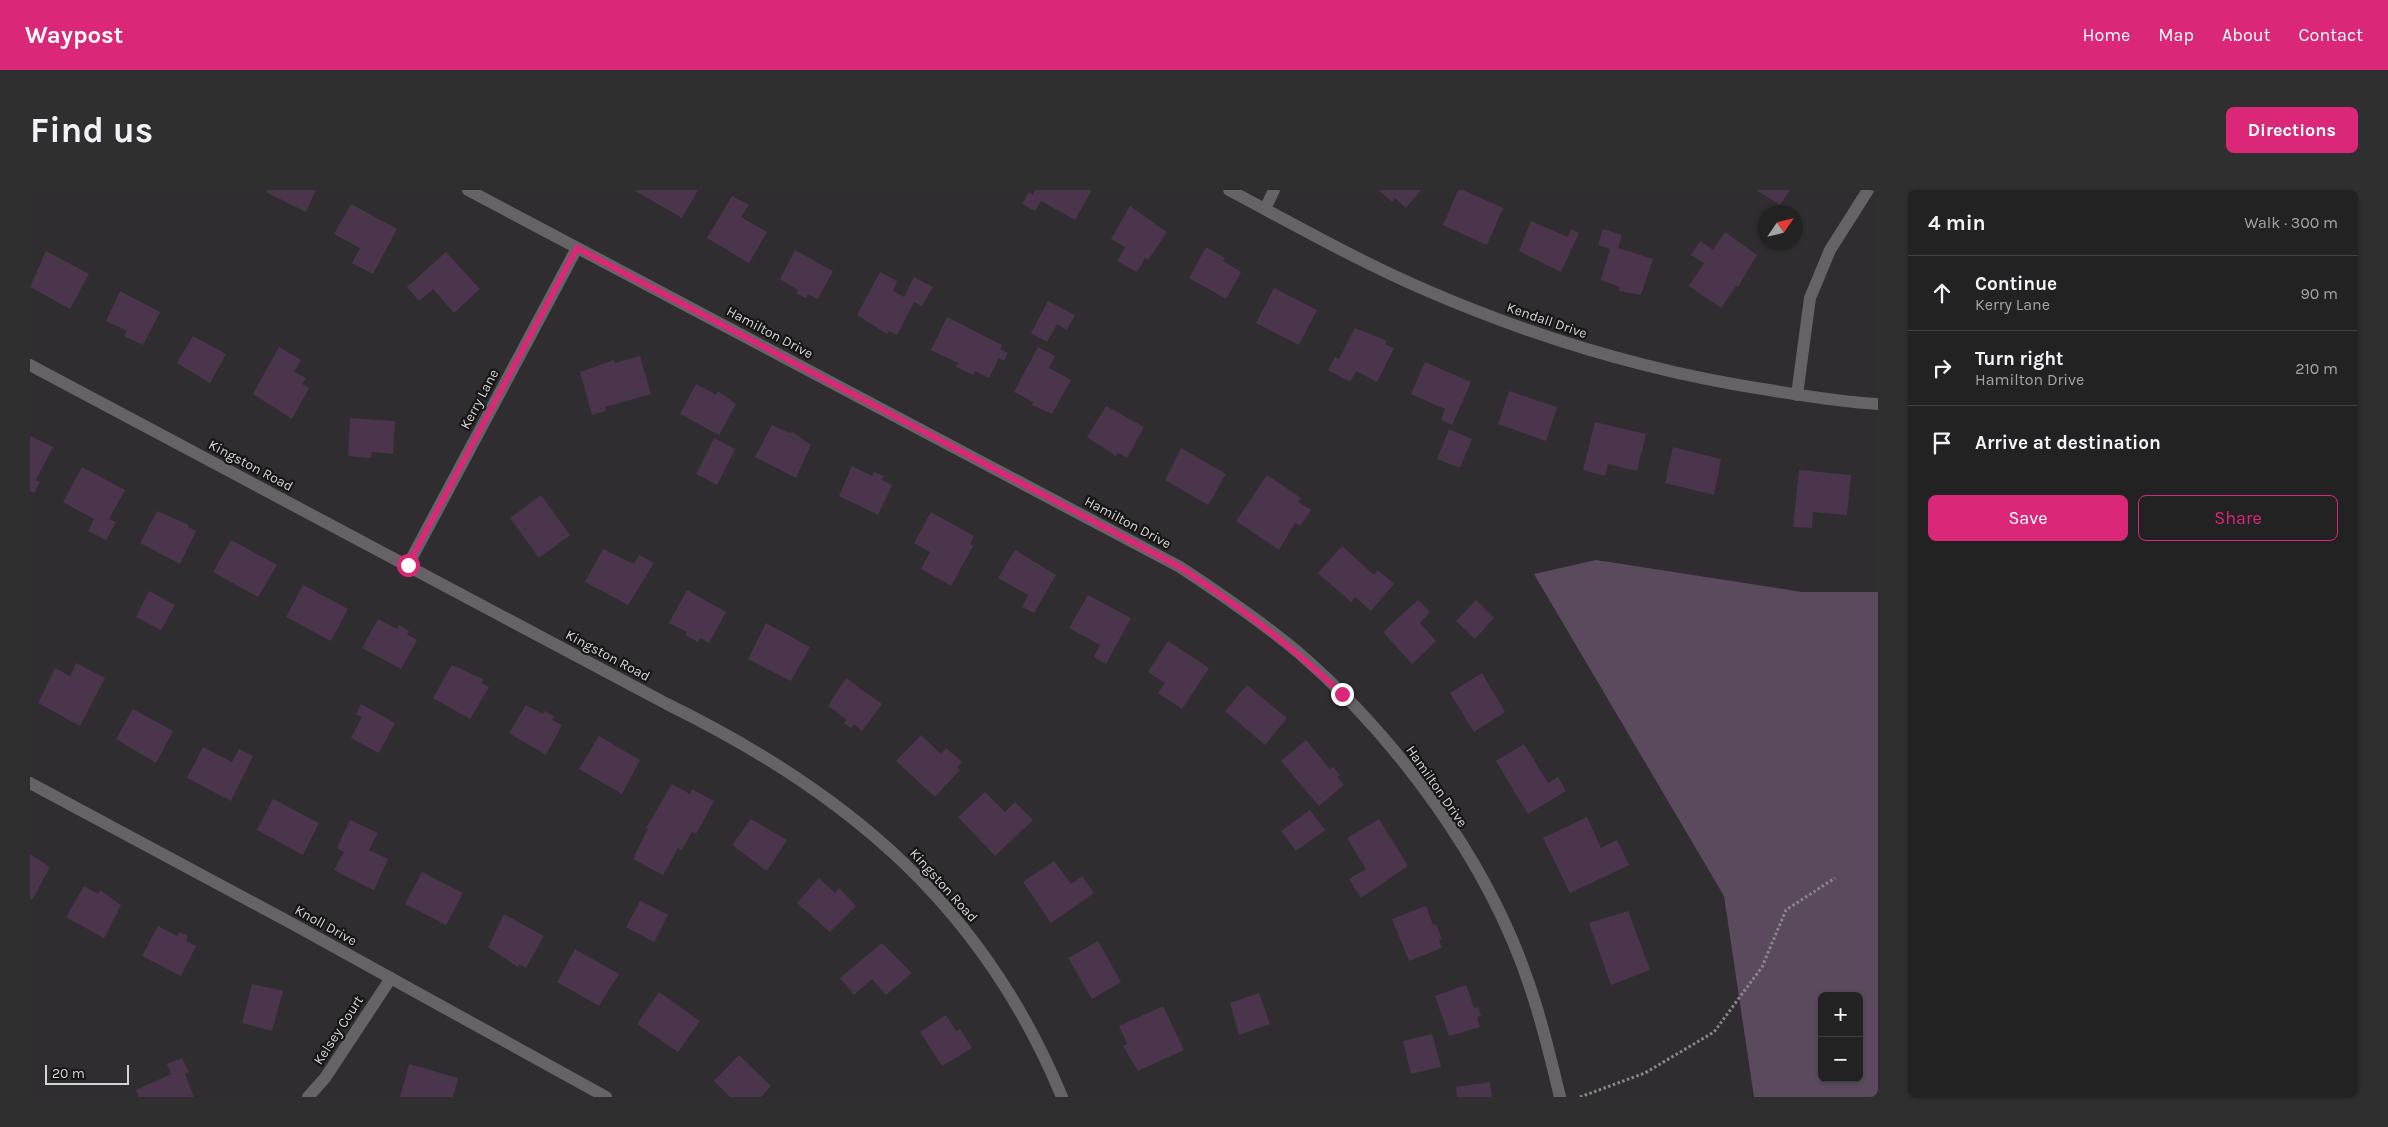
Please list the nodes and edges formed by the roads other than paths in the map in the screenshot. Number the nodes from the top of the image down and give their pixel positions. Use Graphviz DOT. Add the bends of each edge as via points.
graph roads {
  1 [pos="468,190"];
  2 [pos="1229,190"];
  3 [pos="1274,190"];
  4 [pos="1868,190"];
  5 [pos="1265,209"];
  6 [pos="577,248"];
  7 [pos="30,365"];
  8 [pos="1797,395"];
  9 [pos="1878,404"];
  10 [pos="408,565"];
  11 [pos="30,783"];
  12 [pos="391,978"];
  13 [pos="308,1097"];
  14 [pos="606,1097"];
  15 [pos="1062,1097"];
  16 [pos="1560,1097"];
  1 -- 6 [label="street, Hamilton Drive"];
  2 -- 5 [label="street, Kendall Drive"];
  3 -- 5 [label="street"];
  4 -- 8 [label="street" via="1830,250 1810,298"];
  5 -- 8 [label="street, Kendall Drive" via="1428,291 1530,332 1620,360 1708,381"];
  6 -- 10 [label="street, Kerry Lane"];
  6 -- 16 [label="street, Hamilton Drive" via="1180,567 1241,608 1299,654 1392,748 1436,807 1475,869 1501,918 1528,982"];
  7 -- 10 [label="street, Kingston Road"];
  8 -- 9 [label="street, Kendall Drive"];
  10 -- 15 [label="street, Kingston Road" via="722,731 786,769 848,813 905,862 944,903 987,958 1049,1065"];
  11 -- 12 [label="street, Knoll Drive"];
  12 -- 13 [label="street, Kelsey Court" via="325,1078"];
  12 -- 14 [label="street, Knoll Drive"];
}
